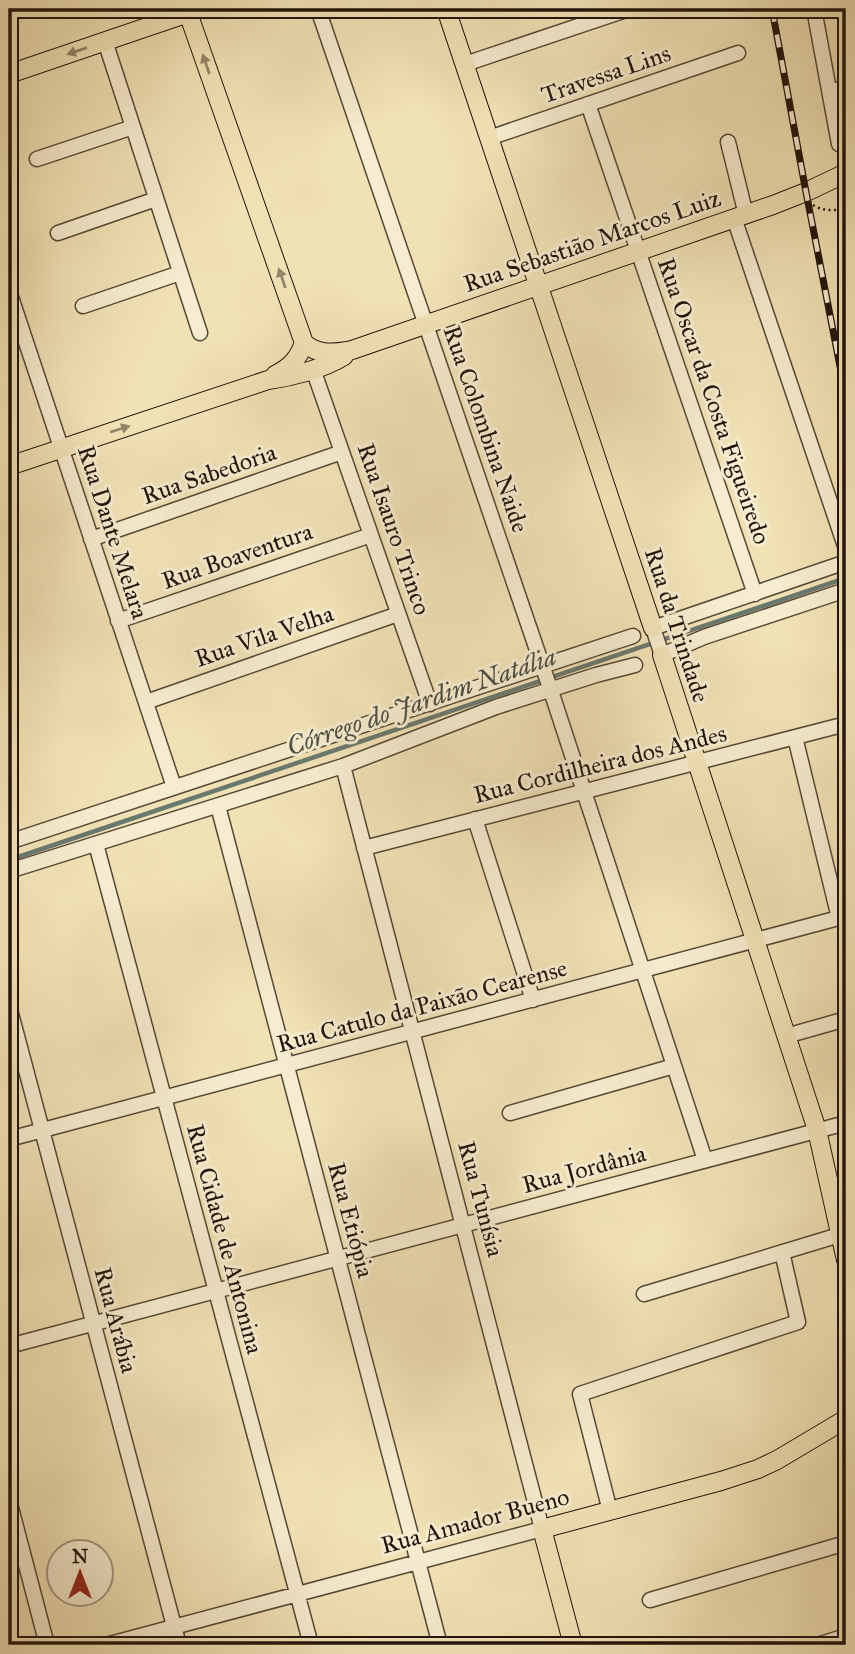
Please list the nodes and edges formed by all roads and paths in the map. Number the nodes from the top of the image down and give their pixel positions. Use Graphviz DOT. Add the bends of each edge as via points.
graph roads {
  1 [pos="318,9"];
  2 [pos="446,9"];
  3 [pos="629,9"];
  4 [pos="814,9"];
  5 [pos="192,10"];
  6 [pos="105,41"];
  7 [pos="738,53"];
  8 [pos="465,64"];
  9 [pos="9,74"];
  10 [pos="846,87"];
  11 [pos="830,92"];
  12 [pos="588,104"];
  13 [pos="133,127"];
  14 [pos="489,138"];
  15 [pos="728,142"];
  16 [pos="839,144"];
  17 [pos="37,159"];
  18 [pos="846,173"];
  19 [pos="806,192"];
  20 [pos="156,199"];
  21 [pos="846,209"];
  22 [pos="740,216"];
  23 [pos="58,233"];
  24 [pos="638,251"];
  25 [pos="180,273"];
  26 [pos="539,285"];
  27 [pos="9,291"];
  28 [pos="83,306"];
  29 [pos="426,324"];
  30 [pos="200,334"];
  31 [pos="304,343"];
  32 [pos="352,350"];
  33 [pos="313,369"];
  34 [pos="268,380"];
  35 [pos="61,449"];
  36 [pos="342,452"];
  37 [pos="9,466"];
  38 [pos="371,535"];
  39 [pos="91,539"];
  40 [pos="846,549"];
  41 [pos="846,562"];
  42 [pos="846,590"];
  43 [pos="755,594"];
  44 [pos="398,614"];
  45 [pos="118,621"];
  46 [pos="653,628"];
  47 [pos="633,636"];
  48 [pos="662,655"];
  49 [pos="635,665"];
  50 [pos="542,666"];
  51 [pos="551,691"];
  52 [pos="146,702"];
  53 [pos="430,704"];
  54 [pos="846,724"];
  55 [pos="795,737"];
  56 [pos="696,762"];
  57 [pos="343,766"];
  58 [pos="174,787"];
  59 [pos="584,792"];
  60 [pos="218,806"];
  61 [pos="475,820"];
  62 [pos="9,842"];
  63 [pos="96,844"];
  64 [pos="364,848"];
  65 [pos="9,871"];
  66 [pos="843,917"];
  67 [pos="755,940"];
  68 [pos="643,970"];
  69 [pos="533,1000"];
  70 [pos="9,1006"];
  71 [pos="846,1019"];
  72 [pos="412,1032"];
  73 [pos="786,1036"];
  74 [pos="286,1065"];
  75 [pos="674,1066"];
  76 [pos="164,1098"];
  77 [pos="510,1113"];
  78 [pos="846,1123"];
  79 [pos="42,1130"];
  80 [pos="817,1130"];
  81 [pos="9,1139"];
  82 [pos="705,1160"];
  83 [pos="463,1225"];
  84 [pos="843,1234"];
  85 [pos="782,1252"];
  86 [pos="338,1258"];
  87 [pos="846,1260"];
  88 [pos="216,1291"];
  89 [pos="645,1293"];
  90 [pos="93,1323"];
  91 [pos="9,1346"];
  92 [pos="846,1419"];
  93 [pos="9,1500"];
  94 [pos="610,1511"];
  95 [pos="542,1529"];
  96 [pos="846,1543"];
  97 [pos="418,1562"];
  98 [pos="297,1594"];
  99 [pos="650,1600"];
  100 [pos="174,1627"];
  101 [pos="846,1636"];
  102 [pos="47,1645"];
  103 [pos="106,1645"];
  104 [pos="179,1645"];
  105 [pos="311,1645"];
  106 [pos="440,1645"];
  107 [pos="573,1645"];
  108 [pos="817,1645"];
  1 -- 29 [label="street, Rua Colombina Naide"];
  2 -- 8 [label="main road, Rua da Trindade"];
  3 -- 8 [label="street"];
  4 -- 11 [label="street"];
  5 -- 6 [label="main road"];
  31 -- 5 [label="main road, one-way"];
  6 -- 9 [label="main road, one-way"];
  6 -- 13 [label="street"];
  7 -- 12 [label="street, Travessa Lins"];
  8 -- 14 [label="main road, Rua da Trindade"];
  10 -- 11 [label="street"];
  11 -- 16 [label="street"];
  12 -- 14 [label="street, Travessa Lins"];
  12 -- 24 [label="street, Rua Oscar da Costa Figueiredo"];
  13 -- 17 [label="street"];
  13 -- 20 [label="street"];
  14 -- 26 [label="main road, Rua da Trindade"];
  15 -- 22 [label="street"];
  18 -- 19 [label="main road, Rua Sebastião Marcos Luiz"];
  19 -- 21 [label="path" via="821,209"];
  19 -- 22 [label="main road, Rua Sebastião Marcos Luiz"];
  20 -- 23 [label="street"];
  20 -- 25 [label="street"];
  22 -- 24 [label="main road, Rua Sebastião Marcos Luiz"];
  22 -- 40 [label="street"];
  24 -- 26 [label="main road, Rua Sebastião Marcos Luiz"];
  24 -- 43 [label="street, Rua Oscar da Costa Figueiredo"];
  25 -- 28 [label="street"];
  25 -- 30 [label="street"];
  26 -- 29 [label="main road, Rua Sebastião Marcos Luiz"];
  26 -- 46 [label="main road, Rua da Trindade"];
  27 -- 35 [label="street, Rua Dante Melara"];
  29 -- 32 [label="main road, Rua Sebastião Marcos Luiz"];
  29 -- 50 [label="street, Rua Colombina Naide"];
  31 -- 32 [label="main road, Rua Sebastião Marcos Luiz" via="323,353"];
  31 -- 34 [label="main road, Rua Sebastião Marcos Luiz" via="295,362"];
  32 -- 33 [label="main road, Rua Sebastião Marcos Luiz"];
  33 -- 34 [label="main road, Rua Sebastião Marcos Luiz"];
  33 -- 36 [label="street, Rua Isauro Trinco"];
  35 -- 34 [label="main road, Rua Sebastião Marcos Luiz, one-way"];
  35 -- 37 [label="main road, Rua Sebastião Marcos Luiz"];
  35 -- 39 [label="street, Rua Dante Melara"];
  36 -- 38 [label="street, Rua Isauro Trinco"];
  36 -- 39 [label="street, Rua Sabedoria"];
  38 -- 44 [label="street, Rua Isauro Trinco"];
  38 -- 45 [label="street, Rua Boaventura"];
  39 -- 45 [label="street, Rua Dante Melara"];
  41 -- 43 [label="street"];
  42 -- 48 [label="street"];
  43 -- 46 [label="street"];
  44 -- 52 [label="street, Rua Vila Velha"];
  44 -- 53 [label="street, Rua Isauro Trinco"];
  45 -- 52 [label="street, Rua Dante Melara"];
  46 -- 48 [label="street, Rua da Trindade"];
  47 -- 50 [label="street"];
  48 -- 56 [label="main road, Rua da Trindade"];
  49 -- 51 [label="street"];
  50 -- 51 [label="street, Rua Colombina Naide"];
  50 -- 53 [label="street"];
  51 -- 57 [label="street" via="485,711"];
  51 -- 59 [label="street, Rua Colombina Naide"];
  52 -- 58 [label="street, Rua Dante Melara"];
  53 -- 58 [label="street"];
  54 -- 55 [label="street, Rua Cordilheira dos Andes"];
  55 -- 56 [label="street, Rua Cordilheira dos Andes"];
  55 -- 66 [label="street"];
  56 -- 59 [label="street, Rua Cordilheira dos Andes"];
  56 -- 67 [label="main road, Rua da Trindade"];
  57 -- 60 [label="street"];
  57 -- 64 [label="street, Rua Tunísia"];
  58 -- 62 [label="street"];
  59 -- 61 [label="street, Rua Cordilheira dos Andes"];
  59 -- 68 [label="street, Rua Colombina Naide"];
  60 -- 63 [label="street"];
  60 -- 74 [label="street, Rua Etiópia"];
  61 -- 64 [label="street, Rua Cordilheira dos Andes"];
  61 -- 69 [label="street"];
  63 -- 65 [label="street"];
  63 -- 76 [label="street, Rua Cidade de Antonina"];
  64 -- 72 [label="street, Rua Tunísia"];
  66 -- 67 [label="street, Rua Catulo da Paixão Cearense"];
  67 -- 68 [label="street, Rua Catulo da Paixão Cearense"];
  67 -- 73 [label="main road, Rua da Trindade"];
  68 -- 69 [label="street, Rua Catulo da Paixão Cearense"];
  68 -- 75 [label="street, Rua Colombina Naide"];
  69 -- 72 [label="street, Rua Catulo da Paixão Cearense"];
  70 -- 79 [label="street, Rua Arábia"];
  71 -- 73 [label="street"];
  72 -- 74 [label="street, Rua Catulo da Paixão Cearense"];
  72 -- 83 [label="street, Rua Tunísia"];
  73 -- 80 [label="main road, Rua da Trindade"];
  74 -- 76 [label="street, Rua Catulo da Paixão Cearense"];
  74 -- 86 [label="street, Rua Etiópia"];
  75 -- 77 [label="street"];
  75 -- 82 [label="street, Rua Colombina Naide"];
  76 -- 79 [label="street, Rua Catulo da Paixão Cearense"];
  76 -- 88 [label="street, Rua Cidade de Antonina"];
  78 -- 80 [label="street, Rua Jordânia"];
  79 -- 81 [label="street, Rua Catulo da Paixão Cearense"];
  79 -- 90 [label="street, Rua Arábia"];
  80 -- 82 [label="street, Rua Jordânia"];
  80 -- 84 [label="main road, Rua da Trindade"];
  82 -- 83 [label="street, Rua Jordânia"];
  83 -- 86 [label="street, Rua Jordânia"];
  83 -- 95 [label="street, Rua Tunísia"];
  84 -- 85 [label="street"];
  84 -- 87 [label="main road, Rua da Trindade"];
  85 -- 89 [label="street"];
  85 -- 94 [label="street" via="798,1322 580,1394"];
  86 -- 88 [label="street, Rua Jordânia"];
  86 -- 97 [label="street, Rua Etiópia"];
  88 -- 90 [label="street, Rua Jordânia"];
  88 -- 98 [label="street, Rua Cidade de Antonina"];
  90 -- 91 [label="street, Rua Jordânia"];
  90 -- 100 [label="street, Rua Arábia"];
  92 -- 94 [label="main road, Rua Amador Bueno" via="758,1469"];
  93 -- 102 [label="street"];
  94 -- 95 [label="main road, Rua Amador Bueno"];
  95 -- 97 [label="street, Rua Amador Bueno"];
  95 -- 107 [label="main road, Rua Tunísia"];
  96 -- 99 [label="street"];
  97 -- 98 [label="street, Rua Amador Bueno"];
  97 -- 106 [label="street, Rua Etiópia"];
  98 -- 100 [label="street, Rua Amador Bueno"];
  98 -- 105 [label="street, Rua Cidade de Antonina"];
  100 -- 103 [label="street, Rua Amador Bueno"];
  100 -- 104 [label="street, Rua Arábia"];
  101 -- 108 [label="street"];
}
